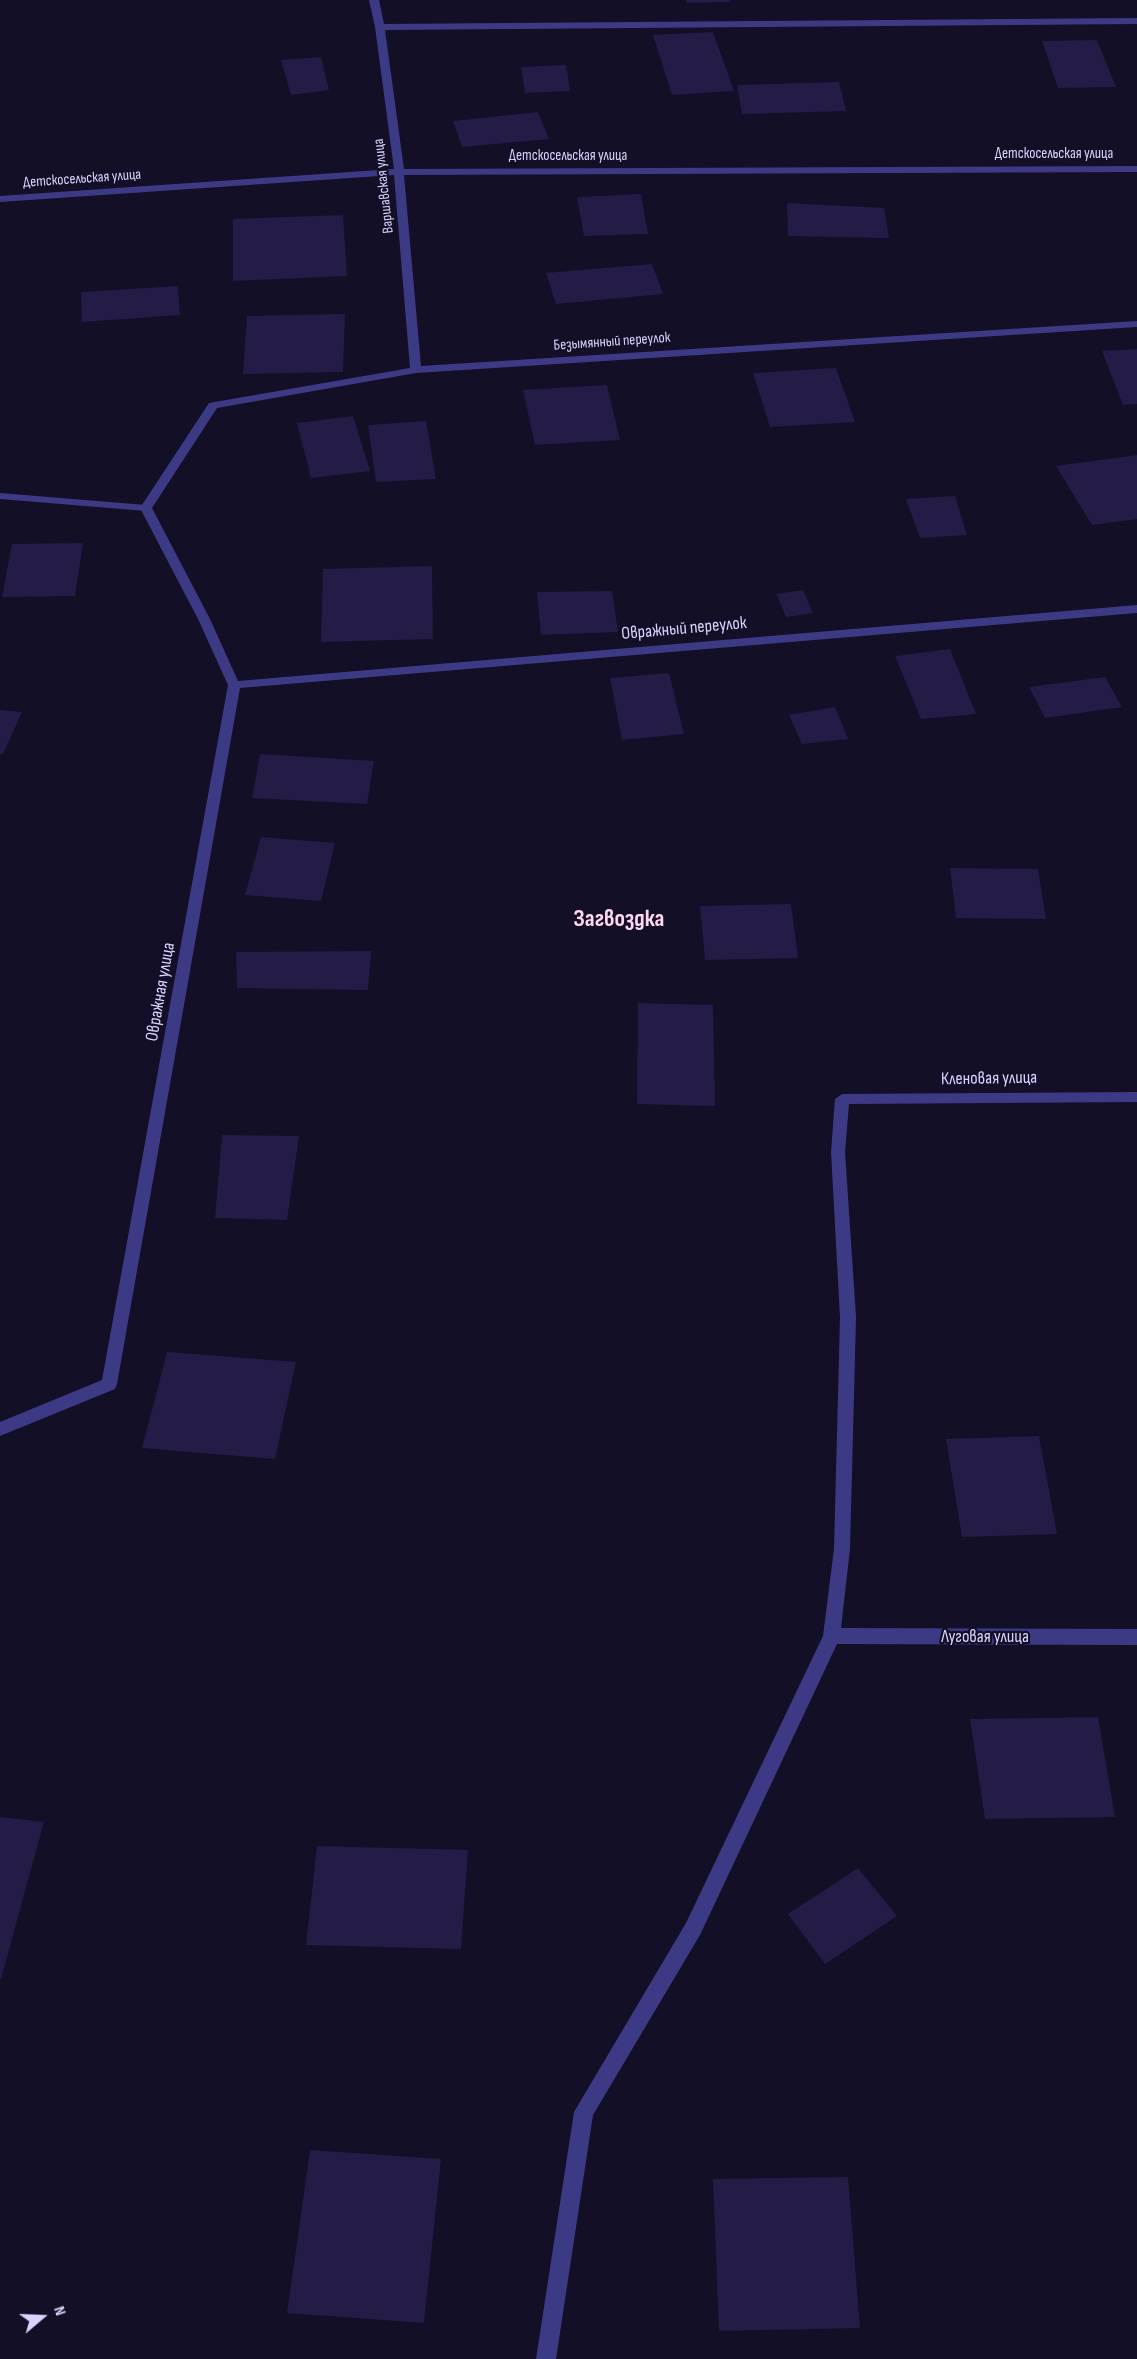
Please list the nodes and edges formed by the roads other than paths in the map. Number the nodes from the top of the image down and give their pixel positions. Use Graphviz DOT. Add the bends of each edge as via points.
graph roads {
  1 [pos="374,0"];
  2 [pos="1137,21"];
  3 [pos="380,27"];
  4 [pos="1137,169"];
  5 [pos="399,172"];
  6 [pos="0,199"];
  7 [pos="1137,324"];
  8 [pos="416,370"];
  9 [pos="0,496"];
  10 [pos="146,508"];
  11 [pos="1137,609"];
  12 [pos="234,685"];
  13 [pos="1137,1097"];
  14 [pos="0,1429"];
  15 [pos="832,1636"];
  16 [pos="1137,1637"];
  17 [pos="546,2359"];
  1 -- 3 [label="street, Варшавская улица"];
  2 -- 3 [label="street"];
  3 -- 5 [label="street, Варшавская улица"];
  4 -- 5 [label="street, Детскосельская улица"];
  5 -- 6 [label="street, Детскосельская улица"];
  5 -- 8 [label="street, Варшавская улица"];
  7 -- 8 [label="street, Безымянный переулок"];
  8 -- 10 [label="street, Безымянный переулок" via="213,405"];
  9 -- 10 [label="street"];
  10 -- 12 [label="street"];
  11 -- 12 [label="street, Овражный переулок"];
  12 -- 14 [label="street, Овражная улица" via="109,1384"];
  13 -- 15 [label="street, Кленовая улица" via="842,1099 838,1152 848,1317 842,1549"];
  15 -- 16 [label="street, Луговая улица"];
  15 -- 17 [label="street" via="693,1929 584,2112"];
}
